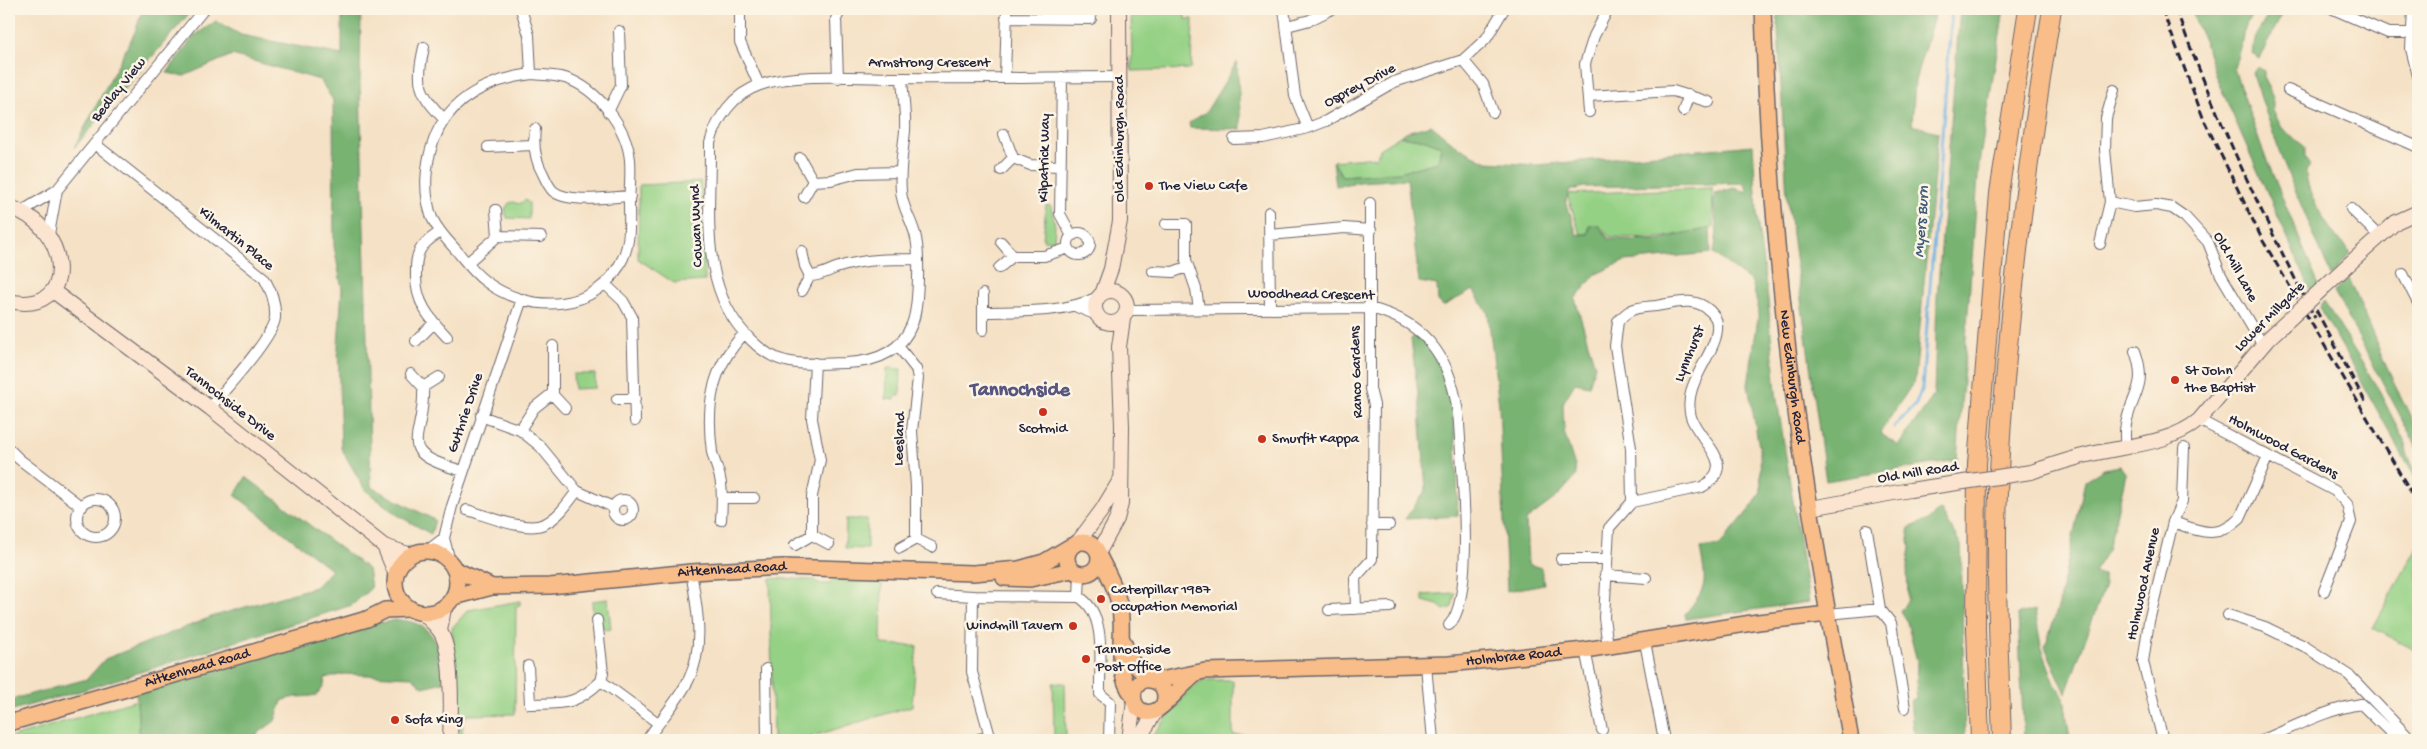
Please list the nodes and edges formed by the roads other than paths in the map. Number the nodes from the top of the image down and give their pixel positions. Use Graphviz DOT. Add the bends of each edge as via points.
graph roads {
  1 [pos="204,9"];
  2 [pos="521,9"];
  3 [pos="740,9"];
  4 [pos="841,9"];
  5 [pos="1119,9"];
  6 [pos="1284,9"];
  7 [pos="1332,9"];
  8 [pos="1504,9"];
  9 [pos="1608,9"];
  10 [pos="1763,9"];
  11 [pos="2028,9"];
  12 [pos="2052,9"];
  13 [pos="2332,9"];
  14 [pos="2413,9"];
  15 [pos="1006,13"];
  16 [pos="1056,13"];
  17 [pos="1091,19"];
  18 [pos="1287,26"];
  19 [pos="619,31"];
  20 [pos="2410,33"];
  21 [pos="424,47"];
  22 [pos="1463,60"];
  23 [pos="531,74"];
  24 [pos="2418,76"];
  25 [pos="1062,77"];
  26 [pos="1120,77"];
  27 [pos="838,78"];
  28 [pos="902,78"];
  29 [pos="1006,78"];
  30 [pos="759,85"];
  31 [pos="2114,90"];
  32 [pos="2288,90"];
  33 [pos="1689,95"];
  34 [pos="741,96"];
  35 [pos="1588,96"];
  36 [pos="1709,102"];
  37 [pos="1683,111"];
  38 [pos="608,112"];
  39 [pos="1493,112"];
  40 [pos="1589,112"];
  41 [pos="444,118"];
  42 [pos="1308,128"];
  43 [pos="535,129"];
  44 [pos="1004,134"];
  45 [pos="1234,139"];
  46 [pos="95,144"];
  47 [pos="533,145"];
  48 [pos="488,147"];
  49 [pos="2418,147"];
  50 [pos="800,158"];
  51 [pos="1013,158"];
  52 [pos="1060,166"];
  53 [pos="1001,170"];
  54 [pos="900,172"];
  55 [pos="813,182"];
  56 [pos="57,190"];
  57 [pos="630,196"];
  58 [pos="804,197"];
  59 [pos="2110,202"];
  60 [pos="1370,203"];
  61 [pos="15,209"];
  62 [pos="2351,209"];
  63 [pos="496,210"];
  64 [pos="1269,212"];
  65 [pos="2418,212"];
  66 [pos="1166,224"];
  67 [pos="1371,230"];
  68 [pos="440,232"];
  69 [pos="49,234"];
  70 [pos="1270,235"];
  71 [pos="498,236"];
  72 [pos="1072,236"];
  73 [pos="541,237"];
  74 [pos="2380,237"];
  75 [pos="1001,242"];
  76 [pos="2100,244"];
  77 [pos="1068,248"];
  78 [pos="802,251"];
  79 [pos="1012,256"];
  80 [pos="917,259"];
  81 [pos="467,263"];
  82 [pos="1188,267"];
  83 [pos="999,268"];
  84 [pos="1111,269"];
  85 [pos="1153,271"];
  86 [pos="2403,274"];
  87 [pos="810,276"];
  88 [pos="605,284"];
  89 [pos="53,290"];
  90 [pos="802,291"];
  91 [pos="1120,293"];
  92 [pos="983,294"];
  93 [pos="1100,296"];
  94 [pos="522,299"];
  95 [pos="9,301"];
  96 [pos="2418,303"];
  97 [pos="1077,307"];
  98 [pos="1270,308"];
  99 [pos="1370,308"];
  100 [pos="1198,309"];
  101 [pos="983,312"];
  102 [pos="1125,315"];
  103 [pos="1100,318"];
  104 [pos="434,323"];
  105 [pos="983,330"];
  106 [pos="744,334"];
  107 [pos="447,337"];
  108 [pos="416,341"];
  109 [pos="2266,341"];
  110 [pos="553,346"];
  111 [pos="898,346"];
  112 [pos="1119,348"];
  113 [pos="2135,351"];
  114 [pos="815,363"];
  115 [pos="411,374"];
  116 [pos="439,377"];
  117 [pos="423,387"];
  118 [pos="552,394"];
  119 [pos="617,399"];
  120 [pos="635,399"];
  121 [pos="210,408"];
  122 [pos="565,408"];
  123 [pos="481,416"];
  124 [pos="2199,420"];
  125 [pos="636,421"];
  126 [pos="520,430"];
  127 [pos="9,448"];
  128 [pos="2126,448"];
  129 [pos="2184,448"];
  130 [pos="2268,456"];
  131 [pos="462,471"];
  132 [pos="2031,472"];
  133 [pos="1120,479"];
  134 [pos="577,491"];
  135 [pos="722,498"];
  136 [pos="754,498"];
  137 [pos="1632,502"];
  138 [pos="82,507"];
  139 [pos="613,507"];
  140 [pos="1811,508"];
  141 [pos="467,510"];
  142 [pos="721,520"];
  143 [pos="2173,522"];
  144 [pos="1372,525"];
  145 [pos="1389,525"];
  146 [pos="1867,530"];
  147 [pos="812,535"];
  148 [pos="444,538"];
  149 [pos="916,539"];
  150 [pos="829,544"];
  151 [pos="1075,544"];
  152 [pos="795,545"];
  153 [pos="384,546"];
  154 [pos="932,547"];
  155 [pos="900,548"];
  156 [pos="427,551"];
  157 [pos="411,555"];
  158 [pos="1099,555"];
  159 [pos="1561,559"];
  160 [pos="1607,559"];
  161 [pos="452,565"];
  162 [pos="691,572"];
  163 [pos="1080,572"];
  164 [pos="973,573"];
  165 [pos="396,575"];
  166 [pos="1606,575"];
  167 [pos="1646,578"];
  168 [pos="492,587"];
  169 [pos="396,591"];
  170 [pos="2324,591"];
  171 [pos="937,594"];
  172 [pos="973,596"];
  173 [pos="1079,597"];
  174 [pos="1117,598"];
  175 [pos="449,602"];
  176 [pos="1390,607"];
  177 [pos="1356,609"];
  178 [pos="1880,609"];
  179 [pos="385,610"];
  180 [pos="1329,610"];
  181 [pos="416,611"];
  182 [pos="1828,614"];
  183 [pos="2228,615"];
  184 [pos="597,620"];
  185 [pos="1449,625"];
  186 [pos="440,630"];
  187 [pos="1122,639"];
  188 [pos="1645,642"];
  189 [pos="1608,646"];
  190 [pos="1585,650"];
  191 [pos="528,666"];
  192 [pos="1426,666"];
  193 [pos="766,669"];
  194 [pos="1196,673"];
  195 [pos="1152,680"];
  196 [pos="601,681"];
  197 [pos="1133,699"];
  198 [pos="1160,707"];
  199 [pos="1905,708"];
  200 [pos="9,723"];
  201 [pos="658,723"];
  202 [pos="1602,730"];
  203 [pos="990,738"];
  204 [pos="450,740"];
  205 [pos="647,740"];
  206 [pos="767,740"];
  207 [pos="975,740"];
  208 [pos="1109,740"];
  209 [pos="1129,740"];
  210 [pos="1138,740"];
  211 [pos="1433,740"];
  212 [pos="1664,740"];
  213 [pos="1850,740"];
  214 [pos="1980,740"];
  215 [pos="2002,740"];
  216 [pos="2163,740"];
  217 [pos="2263,740"];
  218 [pos="2398,740"];
  219 [pos="2411,740"];
  1 -- 46 [label="street, Bedlay View"];
  2 -- 23 [label="street" via="529,35"];
  3 -- 30 [label="street" via="740,42"];
  4 -- 27 [label="street" via="836,19"];
  5 -- 26 [label="street, Old Edinburgh Road"];
  6 -- 18 [label="street"];
  7 -- 18 [label="street" via="1310,20"];
  8 -- 22 [label="street, Osprey Drive" via="1486,39"];
  9 -- 35 [label="street" via="1585,64"];
  10 -- 140 [label="main road, New Edinburgh Road" via="1773,212"];
  11 -- 214 [label="highway" via="1999,193 1977,464 1976,629"];
  12 -- 215 [label="highway" via="2024,195 2009,323 1999,473 1998,623"];
  13 -- 20 [label="street" via="2388,33"];
  14 -- 20 [label="street"];
  15 -- 16 [label="street"];
  15 -- 29 [label="street"];
  16 -- 17 [label="street"];
  18 -- 42 [label="street" via="1295,96"];
  19 -- 38 [label="street" via="621,85"];
  20 -- 24 [label="street"];
  21 -- 41 [label="street" via="419,72 420,88 426,100"];
  22 -- 39 [label="street" via="1483,84"];
  22 -- 42 [label="street, Osprey Drive" via="1403,78"];
  23 -- 38 [label="street" via="564,78 577,84 590,92"];
  23 -- 41 [label="street" via="497,81 474,91"];
  25 -- 26 [label="street, Armstrong Crescent"];
  25 -- 29 [label="street, Armstrong Crescent"];
  25 -- 52 [label="street, Kilpatrick Way"];
  26 -- 84 [label="street, Old Edinburgh Road" via="1120,221"];
  27 -- 28 [label="street, Armstrong Crescent"];
  27 -- 30 [label="street, Armstrong Crescent"];
  28 -- 29 [label="street, Armstrong Crescent"];
  28 -- 54 [label="street" via="905,120"];
  30 -- 34 [label="street, Armstrong Crescent"];
  31 -- 59 [label="street" via="2106,118"];
  32 -- 49 [label="street"];
  33 -- 35 [label="street" via="1673,91"];
  33 -- 36 [label="street"];
  33 -- 37 [label="street"];
  34 -- 106 [label="street, Cowan Wynd" via="722,115 710,144 711,258 714,280 725,306"];
  35 -- 40 [label="street"];
  38 -- 57 [label="street" via="626,143 630,159"];
  41 -- 68 [label="street" via="430,151 426,176 432,217"];
  42 -- 45 [label="street, Osprey Drive" via="1263,138"];
  43 -- 47 [label="street"];
  44 -- 51 [label="street"];
  46 -- 56 [label="street, Bedlay View"];
  46 -- 121 [label="street, Kilmartin Place" via="264,278 274,295 275,320"];
  47 -- 48 [label="street"];
  47 -- 57 [label="street" via="539,167 554,192 564,197 589,199"];
  50 -- 55 [label="street"];
  51 -- 52 [label="street" via="1030,165"];
  51 -- 53 [label="street"];
  52 -- 72 [label="street, Kilpatrick Way" via="1060,214"];
  54 -- 55 [label="street" via="858,173"];
  54 -- 80 [label="street" via="902,200 915,233"];
  55 -- 58 [label="street"];
  56 -- 61 [label="street, Bedlay View"];
  56 -- 69 [label="street, Bedlay View"];
  57 -- 88 [label="street" via="627,248"];
  59 -- 76 [label="street"];
  59 -- 109 [label="street, Old Mill Lane" via="2134,207 2156,205 2172,208 2185,217 2208,242 2220,275"];
  60 -- 67 [label="street, Ranco Gardens"];
  61 -- 69 [label="street"];
  62 -- 74 [label="street"];
  63 -- 71 [label="street"];
  64 -- 70 [label="street"];
  65 -- 74 [label="street, Lower Millgate" via="2396,222"];
  66 -- 82 [label="street" via="1186,224"];
  67 -- 70 [label="street" via="1344,228"];
  67 -- 99 [label="street, Ranco Gardens"];
  68 -- 81 [label="street"];
  68 -- 104 [label="street" via="420,249 416,259 419,302"];
  69 -- 89 [label="street" via="58,253 60,270"];
  70 -- 98 [label="street"];
  71 -- 73 [label="street"];
  71 -- 81 [label="street"];
  72 -- 77 [label="street"];
  72 -- 77 [label="street" via="1078,233 1085,235 1089,247 1078,255"];
  74 -- 109 [label="street, Lower Millgate, bridge"];
  75 -- 79 [label="street"];
  77 -- 79 [label="street" via="1044,256"];
  78 -- 87 [label="street"];
  79 -- 83 [label="street"];
  80 -- 87 [label="street" via="873,260"];
  80 -- 111 [label="street" via="916,310 907,335"];
  81 -- 94 [label="street" via="486,282"];
  82 -- 85 [label="street" via="1173,272"];
  82 -- 100 [label="street" via="1196,289"];
  84 -- 91 [label="street"];
  84 -- 93 [label="street, Old Edinburgh Road"];
  86 -- 96 [label="street"];
  87 -- 90 [label="street"];
  88 -- 94 [label="street" via="580,300 567,304 538,304"];
  88 -- 120 [label="street" via="629,308 632,317"];
  89 -- 95 [label="street" via="37,300 20,304"];
  89 -- 121 [label="street, Tannochside Drive"];
  91 -- 93 [label="street" via="1111,291"];
  91 -- 102 [label="street" via="1126,300"];
  92 -- 101 [label="street"];
  93 -- 97 [label="street"];
  93 -- 103 [label="street, Old Edinburgh Road" via="1095,306"];
  94 -- 123 [label="street, Guthrie Drive"];
  97 -- 101 [label="street"];
  97 -- 103 [label="street"];
  98 -- 99 [label="street, Woodhead Crescent"];
  98 -- 100 [label="street, Woodhead Crescent"];
  99 -- 144 [label="street, Ranco Gardens" via="1370,389 1374,405"];
  99 -- 185 [label="street, Woodhead Crescent" via="1400,318 1427,338 1444,363 1458,406 1465,566 1461,605 1458,615"];
  100 -- 102 [label="street, Woodhead Crescent"];
  101 -- 105 [label="street"];
  102 -- 103 [label="street" via="1115,323"];
  102 -- 112 [label="street"];
  103 -- 112 [label="street"];
  104 -- 107 [label="street"];
  104 -- 108 [label="street"];
  106 -- 114 [label="street, Cowan Wynd" via="779,359"];
  106 -- 135 [label="street" via="727,355 711,396 712,450 720,476"];
  109 -- 124 [label="street, Lower Millgate"];
  110 -- 118 [label="street"];
  111 -- 114 [label="street, Cowan Wynd" via="885,355 863,362"];
  111 -- 149 [label="street, Leesland" via="916,369 918,378 912,431"];
  112 -- 133 [label="street"];
  113 -- 128 [label="street" via="2139,391 2125,425"];
  114 -- 147 [label="street" via="812,419 820,460 812,496"];
  115 -- 117 [label="street"];
  116 -- 117 [label="street"];
  117 -- 131 [label="street" via="423,412 416,435 420,451 427,459"];
  118 -- 122 [label="street"];
  118 -- 126 [label="street" via="534,408"];
  119 -- 120 [label="street"];
  120 -- 125 [label="street"];
  121 -- 153 [label="street, Tannochside Drive"];
  123 -- 126 [label="street"];
  123 -- 131 [label="street, Guthrie Drive"];
  124 -- 128 [label="street, Lower Millgate" via="2179,433"];
  124 -- 130 [label="street, Holmwood Gardens"];
  126 -- 134 [label="street" via="540,446"];
  127 -- 138 [label="street"];
  128 -- 132 [label="street, Lower Millgate"];
  129 -- 143 [label="street, Holmwood Avenue" via="2182,501"];
  130 -- 143 [label="street, Holmwood Avenue" via="2240,518 2234,524 2224,530 2206,533"];
  130 -- 170 [label="street, Holmwood Gardens" via="2336,490 2348,504 2351,522"];
  131 -- 148 [label="street, Guthrie Drive"];
  132 -- 140 [label="street, Old Mill Road, bridge"];
  133 -- 151 [label="street" via="1102,510"];
  133 -- 158 [label="street" via="1121,504 1117,519"];
  134 -- 139 [label="street"];
  134 -- 141 [label="street" via="552,519 535,527"];
  135 -- 136 [label="street"];
  135 -- 142 [label="street"];
  137 -- 137 [label="street, Lynnhurst" via="1631,448 1615,346 1618,321 1631,310 1690,301 1702,304 1714,315 1717,323 1715,339 1690,394 1691,418 1717,458 1717,472 1711,482 1702,487"];
  137 -- 160 [label="street" via="1609,528"];
  140 -- 182 [label="main road, New Edinburgh Road"];
  143 -- 216 [label="street, Holmwood Avenue" via="2149,621 2143,662"];
  144 -- 145 [label="street"];
  144 -- 177 [label="street, Ranco Gardens" via="1372,559 1355,578"];
  146 -- 178 [label="street"];
  147 -- 150 [label="street"];
  147 -- 152 [label="street"];
  148 -- 156 [label="street"];
  148 -- 161 [label="street, Guthrie Drive"];
  149 -- 154 [label="street"];
  149 -- 155 [label="street"];
  151 -- 158 [label="main road" via="1088,542"];
  151 -- 163 [label="main road" via="1067,556"];
  151 -- 164 [label="main road, Aitkenhead Road" via="1044,562 1019,569"];
  153 -- 157 [label="street, Tannochside Drive"];
  153 -- 165 [label="street, Tannochside Drive"];
  156 -- 157 [label="main road"];
  156 -- 161 [label="main road" via="435,552"];
  157 -- 165 [label="main road"];
  158 -- 163 [label="main road" via="1097,567"];
  158 -- 174 [label="main road"];
  159 -- 160 [label="street"];
  160 -- 166 [label="street"];
  161 -- 168 [label="main road, Aitkenhead Road"];
  161 -- 175 [label="main road" via="457,587"];
  162 -- 164 [label="main road, Aitkenhead Road" via="783,567"];
  162 -- 168 [label="main road, Aitkenhead Road" via="550,586"];
  162 -- 201 [label="street" via="698,632 694,666"];
  163 -- 164 [label="main road, Aitkenhead Road" via="1030,579"];
  163 -- 173 [label="street"];
  163 -- 174 [label="main road" via="1102,580"];
  165 -- 169 [label="main road"];
  166 -- 167 [label="street"];
  166 -- 189 [label="street" via="1604,618"];
  168 -- 175 [label="main road, Aitkenhead Road"];
  169 -- 179 [label="main road"];
  169 -- 181 [label="main road" via="399,598"];
  171 -- 172 [label="street"];
  172 -- 173 [label="street"];
  172 -- 203 [label="street" via="972,672"];
  173 -- 208 [label="street" via="1090,606 1098,621 1100,694 1110,702"];
  174 -- 187 [label="main road"];
  175 -- 181 [label="main road" via="438,612"];
  175 -- 186 [label="street"];
  176 -- 177 [label="street"];
  177 -- 180 [label="street"];
  178 -- 182 [label="street"];
  178 -- 199 [label="street" via="1891,623"];
  179 -- 181 [label="main road, Aitkenhead Road"];
  179 -- 200 [label="main road, Aitkenhead Road" via="367,619"];
  181 -- 186 [label="street"];
  182 -- 188 [label="main road, Holmbrae Road" via="1758,622"];
  182 -- 213 [label="main road, New Edinburgh Road"];
  183 -- 219 [label="street" via="2265,627 2304,646 2349,675"];
  184 -- 196 [label="street" via="603,673"];
  186 -- 204 [label="street" via="450,680"];
  187 -- 195 [label="main road" via="1131,661"];
  187 -- 197 [label="main road" via="1120,662"];
  188 -- 189 [label="main road, Holmbrae Road"];
  188 -- 212 [label="street"];
  189 -- 190 [label="main road, Holmbrae Road"];
  190 -- 192 [label="main road, Holmbrae Road"];
  190 -- 202 [label="street"];
  191 -- 196 [label="street" via="530,704 577,700"];
  192 -- 194 [label="main road, Holmbrae Road"];
  192 -- 211 [label="street"];
  193 -- 206 [label="street"];
  194 -- 195 [label="main road, Holmbrae Road"];
  194 -- 198 [label="main road"];
  195 -- 197 [label="main road" via="1140,682 1134,690"];
  195 -- 198 [label="main road" via="1165,692"];
  196 -- 201 [label="street"];
  197 -- 198 [label="main road" via="1145,712"];
  197 -- 209 [label="street" via="1134,717"];
  198 -- 210 [label="street"];
  201 -- 205 [label="street"];
  203 -- 207 [label="street"];
  217 -- 218 [label="street" via="2299,724 2361,704"];
}
